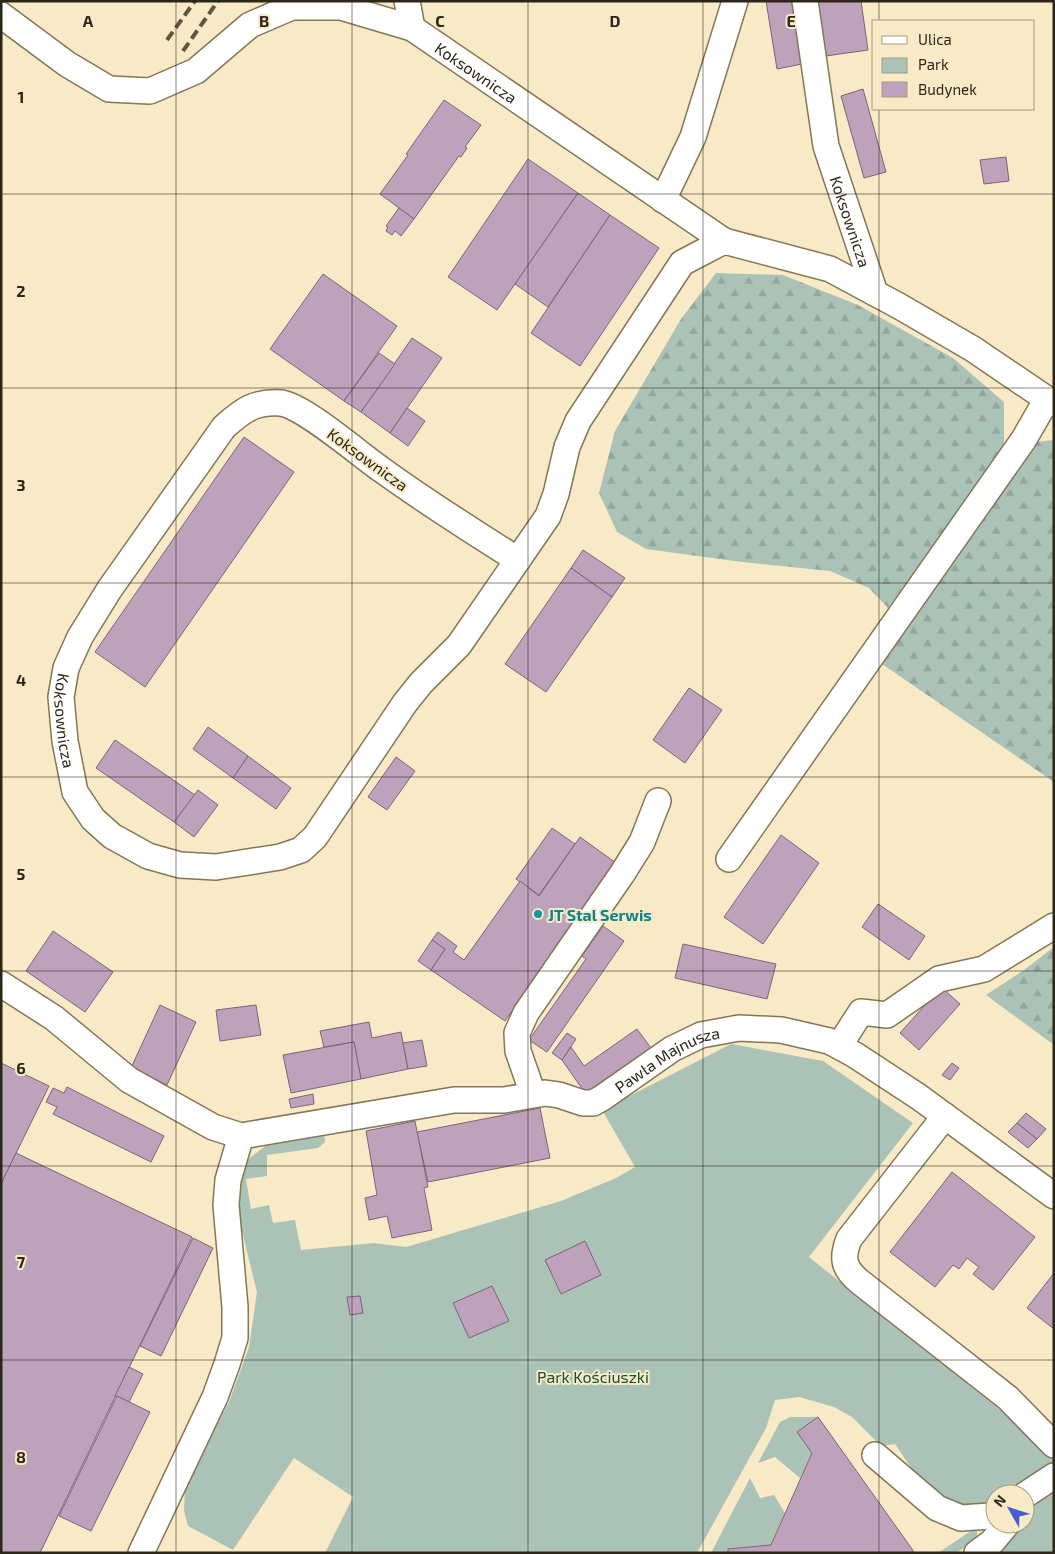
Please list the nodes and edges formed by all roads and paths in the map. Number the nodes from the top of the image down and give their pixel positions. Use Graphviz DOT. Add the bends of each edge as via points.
graph roads {
  1 [pos="407,1"];
  2 [pos="735,1"];
  3 [pos="805,1"];
  4 [pos="1,16"];
  5 [pos="412,28"];
  6 [pos="663,200"];
  7 [pos="724,242"];
  8 [pos="874,293"];
  9 [pos="1050,402"];
  10 [pos="518,560"];
  11 [pos="658,801"];
  12 [pos="729,859"];
  13 [pos="1054,926"];
  14 [pos="1,984"];
  15 [pos="839,1046"];
  16 [pos="533,1094"];
  17 [pos="945,1116"];
  18 [pos="241,1136"];
  19 [pos="1054,1196"];
  20 [pos="1008,1398"];
  21 [pos="1054,1421"];
  22 [pos="1054,1445"];
  23 [pos="875,1455"];
  24 [pos="985,1516"];
  25 [pos="999,1534"];
  26 [pos="141,1553"];
  27 [pos="977,1553"];
  1 -- 5 [label="street"];
  2 -- 6 [label="street" via="693,137"];
  3 -- 8 [label="street, Koksownicza" via="826,146"];
  4 -- 5 [label="street, Koksownicza" via="109,90 150,91 196,71 250,25 292,7 341,7"];
  5 -- 6 [label="street, Koksownicza"];
  6 -- 7 [label="street, Koksownicza"];
  7 -- 8 [label="street, Koksownicza" via="830,269"];
  7 -- 10 [label="street, Koksownicza" via="682,264 578,421 567,447 548,516"];
  8 -- 9 [label="street, Koksownicza" via="973,350"];
  9 -- 12 [label="street"];
  10 -- 10 [label="street, Koksownicza" via="427,502 306,413 283,404 263,404 242,411 224,427 109,590 80,637 66,668 62,697 65,741 75,792 93,819 112,836 148,856 180,865 216,867 280,857 301,850 315,837 405,703 459,645"];
  11 -- 16 [label="street" via="642,842 526,1013 517,1033 518,1051"];
  13 -- 15 [label="street" via="984,969 939,979 887,1015 860,1012"];
  14 -- 18 [label="street" via="54,1018 130,1080 213,1127"];
  15 -- 16 [label="street, Pawła Majnusza" via="781,1030 739,1028 702,1036 672,1048 593,1103 583,1104 545,1093"];
  15 -- 17 [label="street, Pawła Majnusza"];
  16 -- 18 [label="street, Pawła Majnusza" via="504,1100 454,1100"];
  17 -- 19 [label="street, Pawła Majnusza"];
  17 -- 20 [label="street" via="849,1239 844,1250 845,1264 850,1274"];
  18 -- 26 [label="street" via="228,1180 226,1205 235,1338 215,1397"];
  20 -- 21 [label="street"];
  20 -- 22 [label="street"];
  23 -- 24 [label="street" via="937,1508 961,1518"];
  25 -- 27 [label="street"];
}
